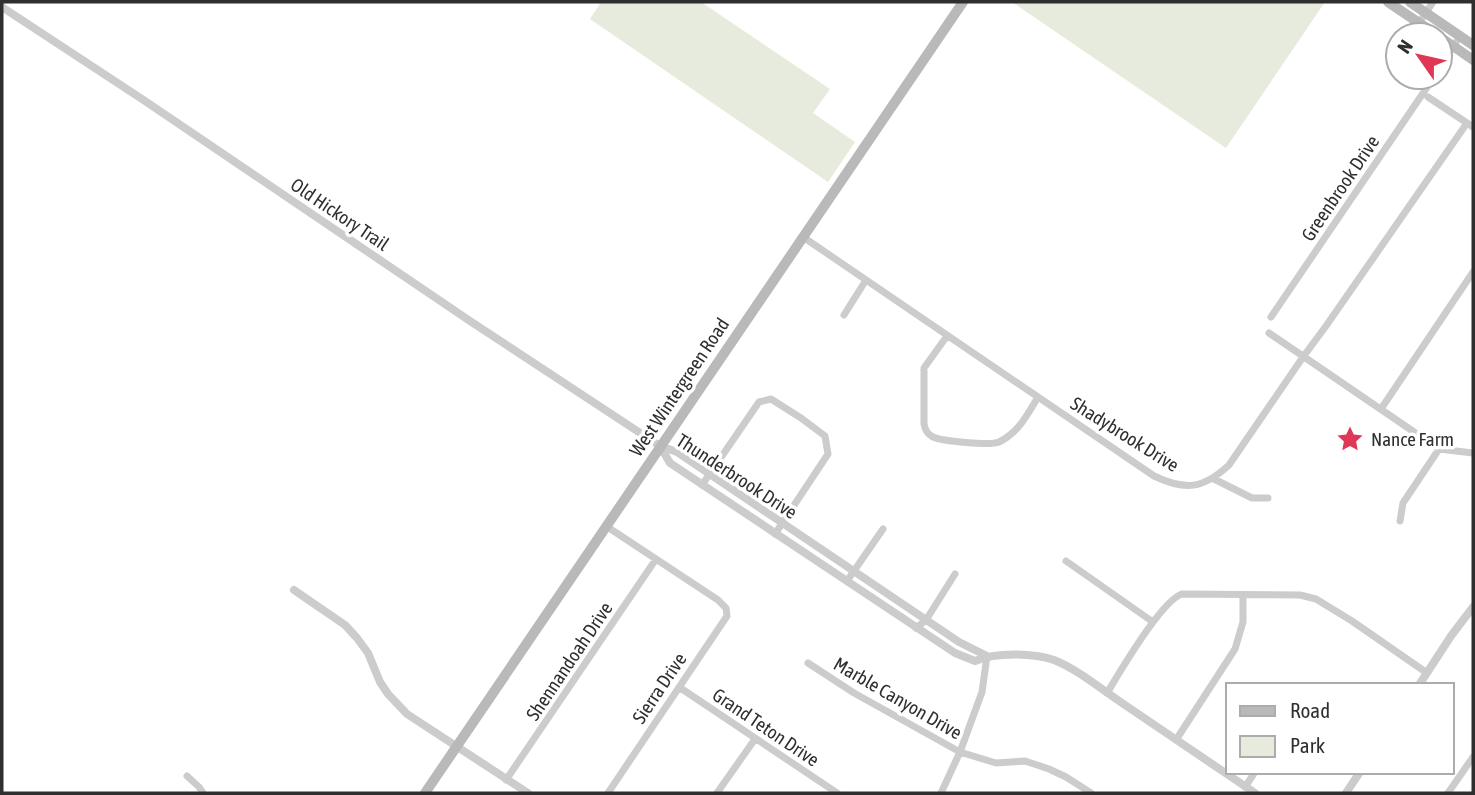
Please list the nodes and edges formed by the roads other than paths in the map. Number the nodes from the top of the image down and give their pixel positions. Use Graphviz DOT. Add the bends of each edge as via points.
graph roads {
  1 [pos="963,2"];
  2 [pos="1388,2"];
  3 [pos="1410,2"];
  4 [pos="1433,2"];
  5 [pos="2,7"];
  6 [pos="1426,13"];
  7 [pos="1416,21"];
  8 [pos="1420,21"];
  9 [pos="1460,36"];
  10 [pos="1473,45"];
  11 [pos="1454,47"];
  12 [pos="1473,60"];
  13 [pos="1424,91"];
  14 [pos="1428,97"];
  15 [pos="1470,125"];
  16 [pos="803,237"];
  17 [pos="1473,272"];
  18 [pos="866,279"];
  19 [pos="844,315"];
  20 [pos="1271,317"];
  21 [pos="1269,333"];
  22 [pos="947,335"];
  23 [pos="1303,357"];
  24 [pos="1038,397"];
  25 [pos="1381,409"];
  26 [pos="660,446"];
  27 [pos="1439,449"];
  28 [pos="1473,453"];
  29 [pos="709,474"];
  30 [pos="1214,479"];
  31 [pos="702,485"];
  32 [pos="1268,498"];
  33 [pos="1401,521"];
  34 [pos="782,523"];
  35 [pos="606,526"];
  36 [pos="883,529"];
  37 [pos="775,534"];
  38 [pos="656,559"];
  39 [pos="1066,561"];
  40 [pos="853,571"];
  41 [pos="955,575"];
  42 [pos="847,580"];
  43 [pos="294,590"];
  44 [pos="1243,595"];
  45 [pos="1473,607"];
  46 [pos="926,620"];
  47 [pos="1153,622"];
  48 [pos="916,628"];
  49 [pos="987,656"];
  50 [pos="808,663"];
  51 [pos="1427,673"];
  52 [pos="1420,683"];
  53 [pos="679,687"];
  54 [pos="1107,693"];
  55 [pos="755,739"];
  56 [pos="1176,740"];
  57 [pos="457,747"];
  58 [pos="960,752"];
  59 [pos="1473,757"];
  60 [pos="1254,774"];
  61 [pos="1359,774"];
  62 [pos="187,776"];
  63 [pos="506,780"];
  64 [pos="1245,787"];
  65 [pos="831,792"];
  66 [pos="202,793"];
  67 [pos="425,793"];
  68 [pos="528,793"];
  69 [pos="608,793"];
  70 [pos="717,793"];
  71 [pos="941,793"];
  72 [pos="1091,793"];
  73 [pos="1255,793"];
  74 [pos="1346,793"];
  75 [pos="1448,793"];
  1 -- 16 [label="main road, West Wintergreen Road"];
  2 -- 7 [label="main road"];
  3 -- 6 [label="main road"];
  4 -- 6 [label="street"];
  5 -- 26 [label="street, Old Hickory Trail"];
  6 -- 8 [label="street"];
  6 -- 9 [label="main road"];
  9 -- 10 [label="main road"];
  9 -- 11 [label="street"];
  11 -- 12 [label="main road"];
  13 -- 20 [label="street, Greenbrook Drive"];
  14 -- 15 [label="street"];
  15 -- 23 [label="street"];
  16 -- 18 [label="street, Shadybrook Drive"];
  16 -- 26 [label="main road, West Wintergreen Road"];
  17 -- 25 [label="street"];
  18 -- 19 [label="street"];
  18 -- 22 [label="street, Shadybrook Drive"];
  21 -- 23 [label="street"];
  22 -- 24 [label="street, Shadybrook Drive"];
  22 -- 24 [label="street" via="924,368 925,424 932,436 996,443 1019,428"];
  23 -- 25 [label="street"];
  23 -- 30 [label="street" via="1229,465"];
  24 -- 30 [label="street, Shadybrook Drive" via="1173,485"];
  25 -- 27 [label="street"];
  26 -- 29 [label="street, Thunderbrook Drive"];
  26 -- 31 [label="street, Thunderbrook Drive" via="670,463"];
  26 -- 35 [label="main road, West Wintergreen Road"];
  27 -- 28 [label="street"];
  27 -- 33 [label="street" via="1403,503"];
  29 -- 31 [label="street"];
  29 -- 34 [label="street, Thunderbrook Drive"];
  29 -- 34 [label="street" via="759,402 771,399 801,418 825,436 828,454"];
  30 -- 32 [label="street" via="1252,498"];
  31 -- 37 [label="street, Thunderbrook Drive"];
  34 -- 37 [label="street"];
  34 -- 40 [label="street, Thunderbrook Drive"];
  35 -- 38 [label="street"];
  35 -- 57 [label="main road, West Wintergreen Road"];
  36 -- 40 [label="street"];
  37 -- 42 [label="street, Thunderbrook Drive"];
  38 -- 53 [label="street, Sierra Drive" via="726,608 727,616"];
  38 -- 63 [label="street, Shennandoah Drive"];
  39 -- 47 [label="street"];
  40 -- 42 [label="street"];
  40 -- 46 [label="street, Thunderbrook Drive"];
  41 -- 46 [label="street"];
  42 -- 48 [label="street, Thunderbrook Drive"];
  43 -- 57 [label="street" via="358,638 380,682 407,714"];
  44 -- 47 [label="street" via="1175,596"];
  44 -- 51 [label="street" via="1316,599"];
  44 -- 56 [label="street" via="1243,622 1235,649"];
  45 -- 51 [label="street"];
  46 -- 48 [label="street"];
  46 -- 49 [label="street, Thunderbrook Drive"];
  47 -- 54 [label="street"];
  48 -- 49 [label="street, Thunderbrook Drive" via="975,661"];
  49 -- 54 [label="street, Thunderbrook Drive" via="1055,661"];
  49 -- 58 [label="street" via="982,692"];
  50 -- 58 [label="street, Marble Canyon Drive"];
  51 -- 52 [label="street"];
  53 -- 55 [label="street, Grand Teton Drive"];
  53 -- 69 [label="street, Sierra Drive"];
  54 -- 56 [label="street, Thunderbrook Drive"];
  55 -- 65 [label="street, Grand Teton Drive"];
  55 -- 70 [label="street"];
  56 -- 64 [label="street, Thunderbrook Drive"];
  57 -- 63 [label="street"];
  57 -- 67 [label="main road, West Wintergreen Road"];
  58 -- 71 [label="street"];
  58 -- 72 [label="street, Marble Canyon Drive" via="996,763 1025,761"];
  59 -- 75 [label="street"];
  60 -- 64 [label="street"];
  61 -- 74 [label="street"];
  62 -- 66 [label="street"];
  63 -- 68 [label="street"];
  64 -- 73 [label="street, Thunderbrook Drive"];
}
